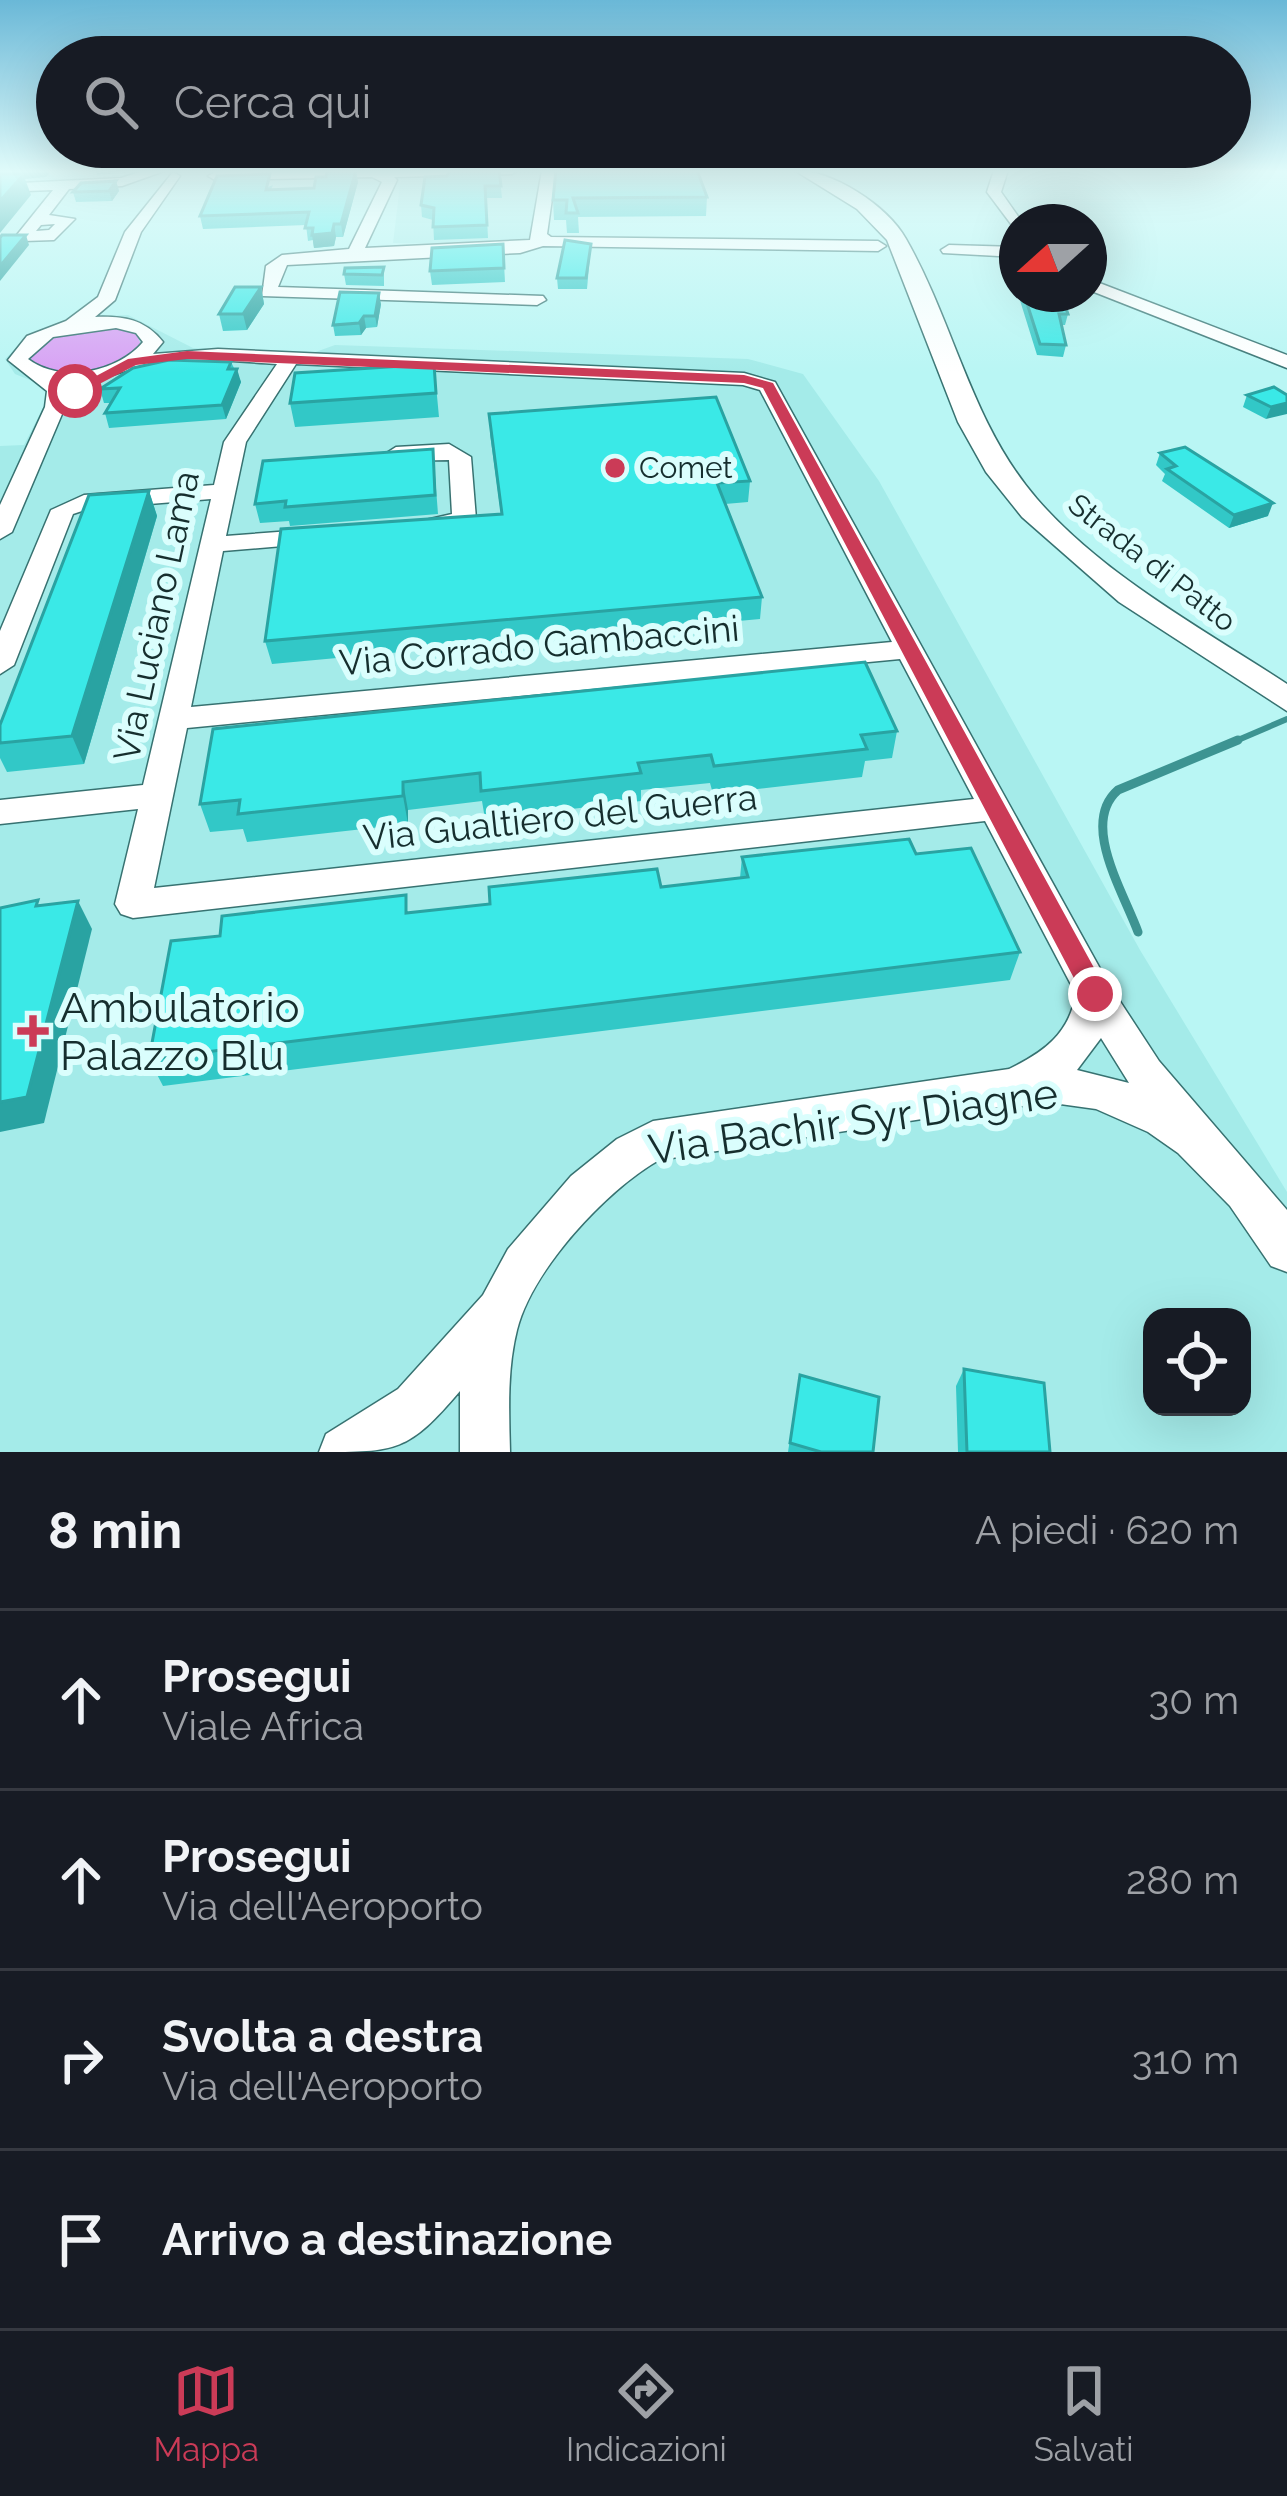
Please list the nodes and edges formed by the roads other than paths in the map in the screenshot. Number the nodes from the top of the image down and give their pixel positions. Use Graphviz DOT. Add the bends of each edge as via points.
graph roads {
  1 [pos="131,238"];
  2 [pos="360,238"];
  3 [pos="538,238"];
  4 [pos="548,238"];
  5 [pos="896,238"];
  6 [pos="916,238"];
  7 [pos="878,246"];
  8 [pos="949,250"];
  9 [pos="999,251"];
  10 [pos="361,253"];
  11 [pos="116,281"];
  12 [pos="1107,291"];
  13 [pos="538,300"];
  14 [pos="126,323"];
  15 [pos="71,326"];
  16 [pos="151,337"];
  17 [pos="218,355"];
  18 [pos="290,358"];
  19 [pos="133,362"];
  20 [pos="1287,362"];
  21 [pos="109,371"];
  22 [pos="39,374"];
  23 [pos="46,432"];
  24 [pos="370,456"];
  25 [pos="235,474"];
  26 [pos="406,528"];
  27 [pos="0,532"];
  28 [pos="341,534"];
  29 [pos="211,545"];
  30 [pos="910,649"];
  31 [pos="0,665"];
  32 [pos="1287,672"];
  33 [pos="1287,700"];
  34 [pos="174,719"];
  35 [pos="157,795"];
  36 [pos="997,808"];
  37 [pos="0,812"];
  38 [pos="133,904"];
  39 [pos="1095,994"];
  40 [pos="1007,1090"];
  41 [pos="1201,1146"];
  42 [pos="1275,1218"];
  43 [pos="1287,1250"];
  44 [pos="500,1308"];
  45 [pos="344,1452"];
  46 [pos="485,1452"];
  1 -- 11 [label="street"];
  2 -- 10 [label="street"];
  3 -- 10 [label="street" via="520,248"];
  4 -- 7 [label="street"];
  5 -- 33 [label="main road, Strada di Patto" via="971,422 1032,511 1130,595"];
  6 -- 32 [label="main road, Strada di Patto" via="1000,425 1056,500 1153,583"];
  8 -- 9 [label="street"];
  10 -- 13 [label="street" via="282,260 268,292"];
  11 -- 14 [label="street" via="113,310"];
  11 -- 15 [label="street" via="101,308"];
  12 -- 20 [label="street"];
  14 -- 15 [label="street"];
  14 -- 16 [label="street"];
  15 -- 22 [label="street" via="20,353 22,366"];
  16 -- 17 [label="street"];
  16 -- 19 [label="street"];
  17 -- 18 [label="street"];
  17 -- 19 [label="street"];
  18 -- 25 [label="street, Via Luciano Lama" via="235,442"];
  18 -- 30 [label="street" via="763,383 780,399"];
  19 -- 21 [label="street"];
  21 -- 22 [label="street"];
  21 -- 23 [label="street" via="75,391"];
  22 -- 23 [label="street" via="58,394"];
  23 -- 27 [label="street"];
  24 -- 26 [label="street" via="459,454 464,519"];
  25 -- 29 [label="street, Via Luciano Lama"];
  25 -- 31 [label="street" via="63,510"];
  28 -- 29 [label="street"];
  29 -- 34 [label="street, Via Luciano Lama"];
  30 -- 34 [label="street, Via Corrado Gambaccini"];
  30 -- 36 [label="street"];
  34 -- 35 [label="street, Via Luciano Lama"];
  35 -- 37 [label="street"];
  35 -- 38 [label="street, Via Luciano Lama"];
  36 -- 38 [label="street, Via Gualtiero del Guerra"];
  36 -- 39 [label="street"];
  39 -- 40 [label="street" via="1076,1049"];
  39 -- 41 [label="street"];
  40 -- 41 [label="street, Via Bachir Syr Diagne" via="1107,1093"];
  40 -- 44 [label="street, Via Bachir Syr Diagne" via="638,1148 568,1209"];
  41 -- 42 [label="street, Via Bachir Syr Diagne"];
  42 -- 43 [label="street, Via Bachir Syr Diagne"];
  44 -- 45 [label="street, Via Bachir Syr Diagne" via="415,1406"];
  44 -- 46 [label="street, Via Bachir Syr Diagne" via="487,1365"];
}
